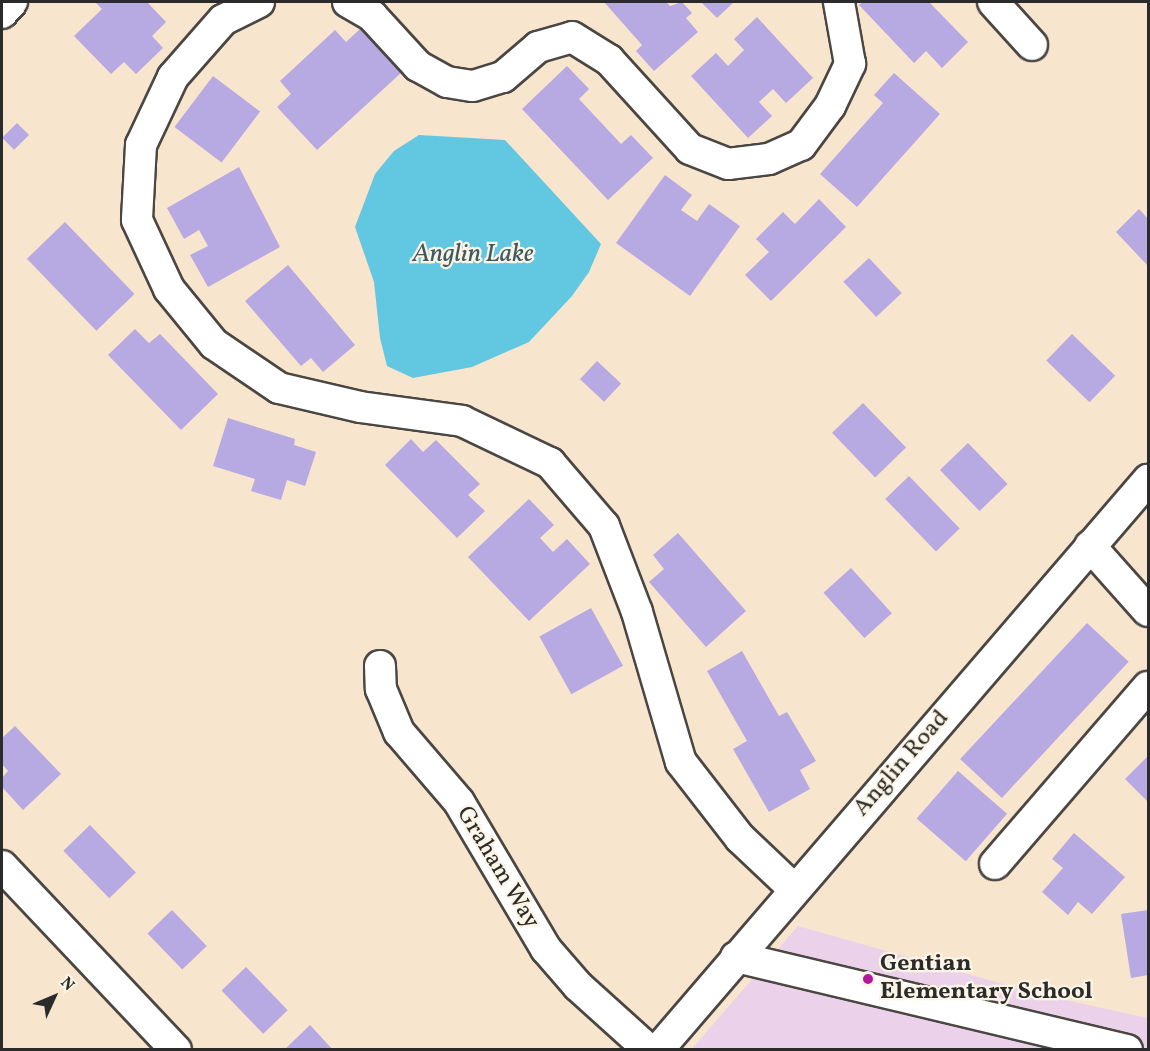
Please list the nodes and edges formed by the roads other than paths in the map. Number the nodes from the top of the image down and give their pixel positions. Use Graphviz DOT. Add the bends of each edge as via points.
graph roads {
  1 [pos="12,2"];
  2 [pos="259,2"];
  3 [pos="348,2"];
  4 [pos="839,2"];
  5 [pos="993,2"];
  6 [pos="2,13"];
  7 [pos="1032,45"];
  8 [pos="1149,480"];
  9 [pos="1090,546"];
  10 [pos="1149,612"];
  11 [pos="380,666"];
  12 [pos="1149,687"];
  13 [pos="995,864"];
  14 [pos="2,866"];
  15 [pos="795,889"];
  16 [pos="736,957"];
  17 [pos="176,1050"];
  18 [pos="649,1050"];
  19 [pos="658,1050"];
  20 [pos="1127,1050"];
  1 -- 6 [label="street"];
  2 -- 15 [label="street" via="224,20 173,77 141,145 137,220 169,289 214,344 279,388 360,407 462,421 550,463 604,526 637,612 681,762 740,838"];
  3 -- 4 [label="street" via="372,16 418,66 447,82 473,86 503,77 538,47 572,38 609,60 690,149 728,164 769,159 801,145 830,106 850,64"];
  5 -- 7 [label="street"];
  8 -- 9 [label="street, Anglin Road"];
  9 -- 10 [label="street"];
  9 -- 15 [label="street, Anglin Road"];
  11 -- 18 [label="street, Graham Way" via="381,689 399,732 459,802 546,949 578,986"];
  12 -- 13 [label="street"];
  14 -- 17 [label="street"];
  15 -- 16 [label="street, Anglin Road"];
  16 -- 19 [label="street, Anglin Road"];
  16 -- 20 [label="street"];
}
